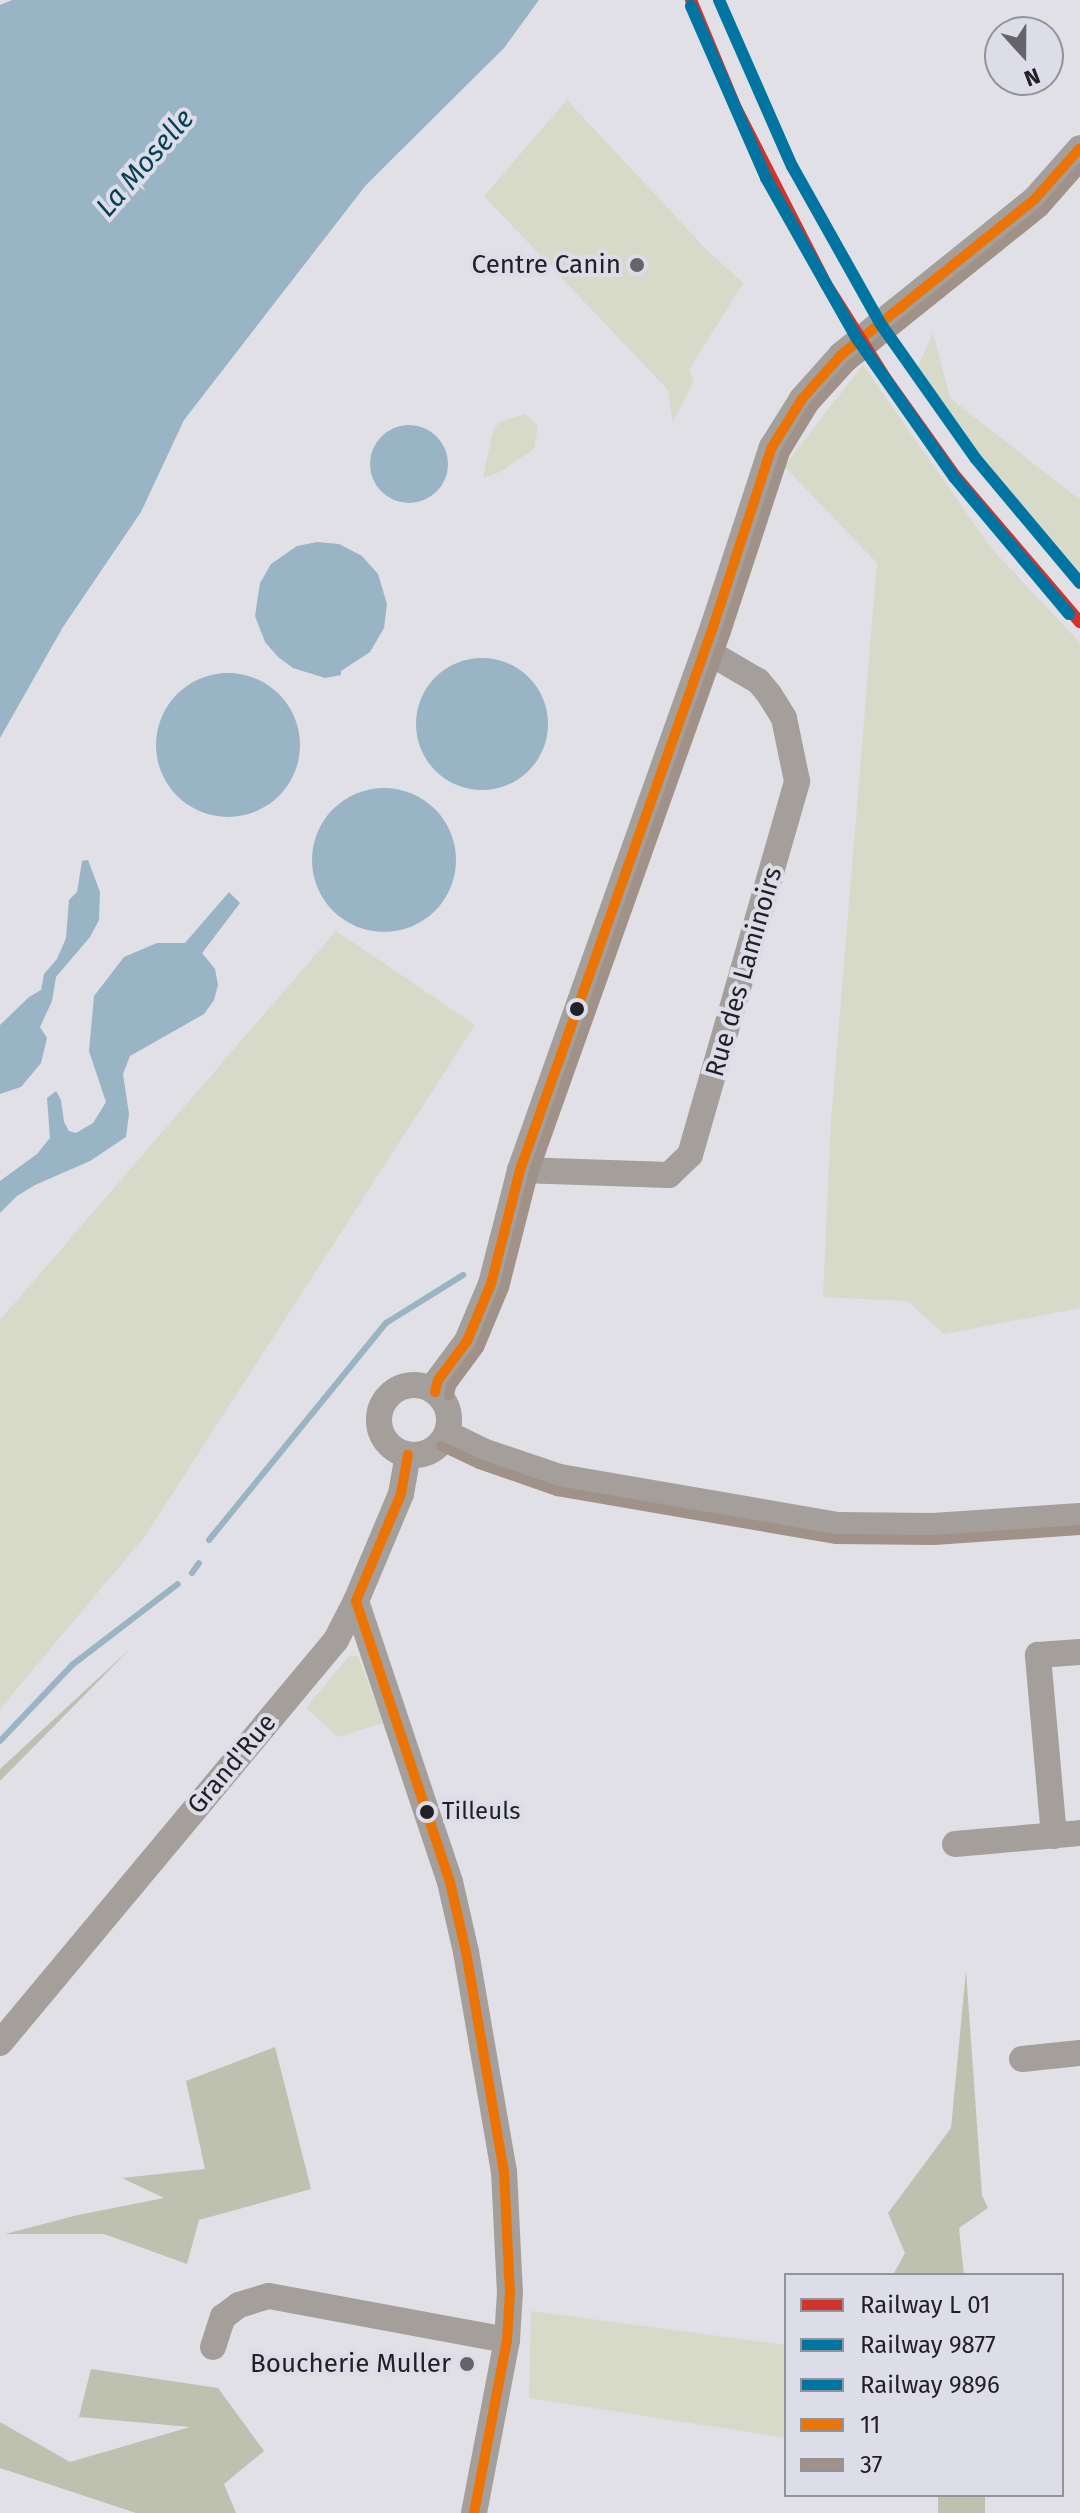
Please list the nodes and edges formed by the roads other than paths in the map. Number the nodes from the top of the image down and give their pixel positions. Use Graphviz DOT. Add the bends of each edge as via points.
graph roads {
  1 [pos="1080,148"];
  2 [pos="705,650"];
  3 [pos="520,1170"];
  4 [pos="435,1392"];
  5 [pos="447,1433"];
  6 [pos="408,1455"];
  7 [pos="1080,1516"];
  8 [pos="356,1601"];
  9 [pos="1080,1652"];
  10 [pos="1080,1833"];
  11 [pos="1054,1836"];
  12 [pos="955,1844"];
  13 [pos="0,2043"];
  14 [pos="1080,2053"];
  15 [pos="1022,2059"];
  16 [pos="507,2340"];
  17 [pos="213,2347"];
  18 [pos="474,2513"];
  1 -- 2 [label="street" via="1034,200 868,330 802,399 772,447"];
  2 -- 3 [label="street"];
  2 -- 3 [label="street, Rue des Laminoirs" via="758,681 769,694 784,718 797,781 690,1155 669,1175"];
  3 -- 4 [label="street" via="482,1308"];
  4 -- 5 [label="street" via="448,1410"];
  4 -- 6 [label="street" via="402,1387 380,1412 388,1444"];
  5 -- 6 [label="street" via="431,1451"];
  5 -- 7 [label="street" via="560,1477 838,1525 919,1527"];
  6 -- 8 [label="street, Grand'Rue" via="401,1494"];
  8 -- 13 [label="street, Grand'Rue" via="336,1640"];
  8 -- 16 [label="street" via="429,1811 466,1952 504,2171 510,2280"];
  9 -- 11 [label="street" via="1038,1655"];
  10 -- 11 [label="street"];
  11 -- 12 [label="street"];
  14 -- 15 [label="street"];
  16 -- 17 [label="street" via="269,2296 239,2305 223,2317"];
  16 -- 18 [label="street"];
}
